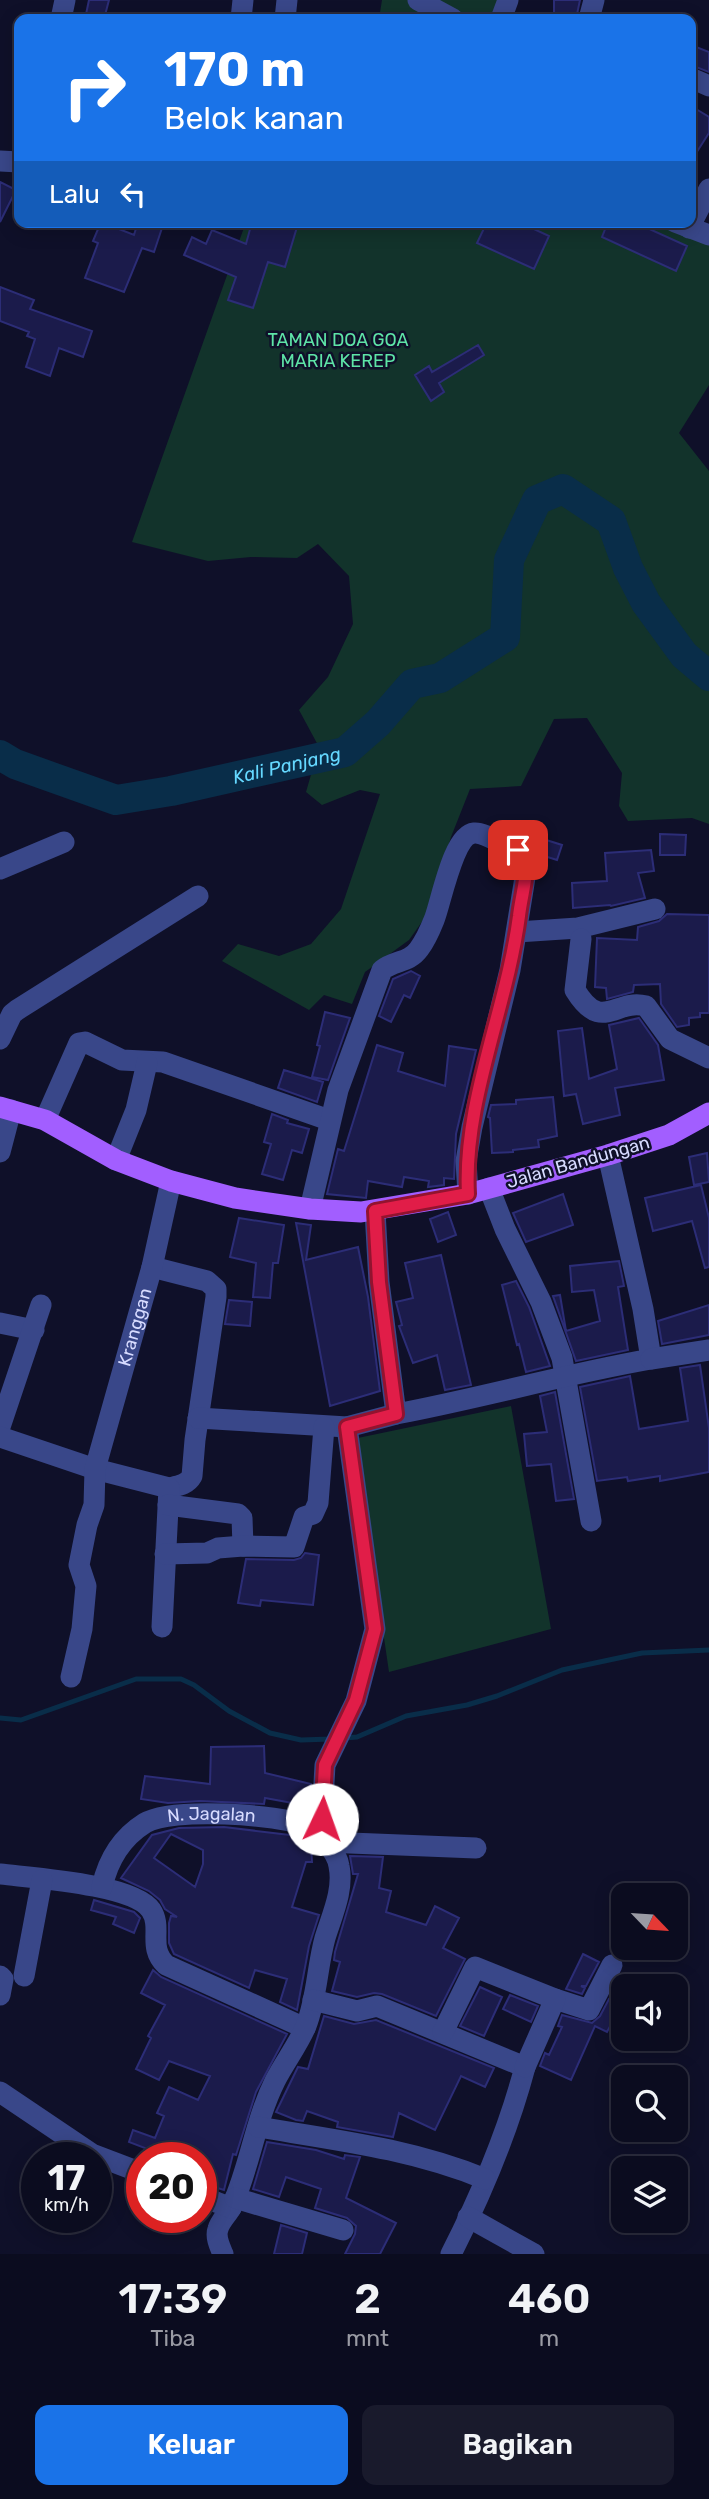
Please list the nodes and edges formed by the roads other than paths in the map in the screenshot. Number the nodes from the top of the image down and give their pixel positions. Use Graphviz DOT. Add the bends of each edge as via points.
graph roads {
  1 [pos="417,0"];
  2 [pos="451,13"];
  3 [pos="709,189"];
  4 [pos="696,218"];
  5 [pos="64,842"];
  6 [pos="0,869"];
  7 [pos="198,897"];
  8 [pos="655,909"];
  9 [pos="517,932"];
  10 [pos="581,939"];
  11 [pos="0,1039"];
  12 [pos="709,1058"];
  13 [pos="147,1063"];
  14 [pos="5,1109"];
  15 [pos="709,1113"];
  16 [pos="45,1120"];
  17 [pos="330,1120"];
  18 [pos="0,1152"];
  19 [pos="608,1155"];
  20 [pos="117,1160"];
  21 [pos="171,1181"];
  22 [pos="489,1188"];
  23 [pos="468,1194"];
  24 [pos="310,1209"];
  25 [pos="375,1211"];
  26 [pos="152,1267"];
  27 [pos="41,1305"];
  28 [pos="0,1323"];
  29 [pos="34,1330"];
  30 [pos="709,1350"];
  31 [pos="651,1359"];
  32 [pos="566,1376"];
  33 [pos="396,1414"];
  34 [pos="198,1418"];
  35 [pos="0,1427"];
  36 [pos="324,1427"];
  37 [pos="347,1427"];
  38 [pos="0,1437"];
  39 [pos="95,1469"];
  40 [pos="168,1497"];
  41 [pos="591,1521"];
  42 [pos="243,1546"];
  43 [pos="165,1554"];
  44 [pos="162,1627"];
  45 [pos="72,1677"];
  46 [pos="325,1842"];
  47 [pos="476,1848"];
  48 [pos="0,1874"];
  49 [pos="42,1880"];
  50 [pos="102,1887"];
  51 [pos="612,1965"];
  52 [pos="0,1976"];
  53 [pos="24,1976"];
  54 [pos="0,1995"];
  55 [pos="555,1999"];
  56 [pos="313,2000"];
  57 [pos="305,2028"];
  58 [pos="443,2032"];
  59 [pos="525,2067"];
  60 [pos="0,2092"];
  61 [pos="258,2127"];
  62 [pos="126,2167"];
  63 [pos="485,2179"];
  64 [pos="217,2200"];
  65 [pos="233,2203"];
  66 [pos="468,2217"];
  67 [pos="343,2230"];
  68 [pos="223,2254"];
  69 [pos="451,2254"];
  70 [pos="534,2254"];
  1 -- 2 [label="street"];
  3 -- 4 [label="street"];
  5 -- 6 [label="street"];
  7 -- 11 [label="street" via="17,1010"];
  8 -- 9 [label="street" via="578,928"];
  9 -- 17 [label="street" via="526,858 518,850 473,833 463,841 418,950 408,961 382,970"];
  9 -- 23 [label="street" via="472,1127 466,1161"];
  10 -- 12 [label="street" via="575,990 590,1008 608,1012 646,1006 670,1039"];
  13 -- 16 [label="street" via="122,1060 79,1043"];
  13 -- 17 [label="street" via="163,1062"];
  13 -- 20 [label="street"];
  14 -- 16 [label="main road, Jalan Bandungan"];
  14 -- 18 [label="street"];
  15 -- 19 [label="main road, Jalan Bandungan" via="669,1135"];
  16 -- 20 [label="main road, Jalan Bandungan"];
  17 -- 24 [label="street"];
  19 -- 22 [label="main road, Jalan Bandungan"];
  19 -- 31 [label="street"];
  20 -- 21 [label="main road, Jalan Bandungan"];
  21 -- 24 [label="main road, Jalan Bandungan" via="235,1198"];
  21 -- 26 [label="street, Kranggan"];
  22 -- 23 [label="main road, Jalan Bandungan"];
  22 -- 32 [label="street" via="541,1302"];
  23 -- 25 [label="main road, Jalan Bandungan"];
  24 -- 25 [label="main road, Jalan Bandungan"];
  25 -- 33 [label="street"];
  26 -- 34 [label="street" via="208,1281 216,1289"];
  26 -- 39 [label="street, Kranggan"];
  27 -- 29 [label="street"];
  28 -- 29 [label="street"];
  29 -- 35 [label="street"];
  30 -- 31 [label="street"];
  31 -- 32 [label="street"];
  32 -- 33 [label="street"];
  32 -- 41 [label="street"];
  33 -- 37 [label="street"];
  34 -- 36 [label="street"];
  34 -- 40 [label="street" via="192,1476"];
  36 -- 37 [label="street"];
  36 -- 42 [label="street" via="318,1503 313,1514 304,1517 295,1547"];
  37 -- 46 [label="street" via="375,1629 356,1700 325,1765"];
  38 -- 39 [label="street"];
  39 -- 40 [label="street"];
  39 -- 45 [label="street, Kranggan" via="94,1506 79,1564 86,1586"];
  40 -- 42 [label="street" via="238,1514"];
  40 -- 43 [label="street"];
  42 -- 43 [label="street"];
  43 -- 44 [label="street"];
  46 -- 47 [label="street"];
  46 -- 50 [label="street, N. Jagalan" via="308,1826 276,1819 172,1814 147,1822 122,1841 107,1866"];
  46 -- 56 [label="street" via="339,1863 341,1883"];
  48 -- 49 [label="street"];
  49 -- 50 [label="street"];
  49 -- 53 [label="street"];
  50 -- 57 [label="street" via="137,1899 151,1911 158,1958 166,1965"];
  51 -- 55 [label="street" via="589,2010"];
  52 -- 54 [label="street"];
  55 -- 58 [label="street" via="475,1967"];
  55 -- 59 [label="street"];
  56 -- 57 [label="street"];
  56 -- 58 [label="street" via="357,2011 377,2006"];
  57 -- 61 [label="street" via="274,2084"];
  58 -- 59 [label="street"];
  59 -- 63 [label="street"];
  60 -- 62 [label="street" via="92,2154"];
  61 -- 63 [label="street" via="402,2151"];
  61 -- 65 [label="street"];
  63 -- 66 [label="street"];
  64 -- 65 [label="street"];
  65 -- 67 [label="street"];
  65 -- 68 [label="street" via="217,2229"];
  66 -- 69 [label="street"];
  66 -- 70 [label="street"];
}
